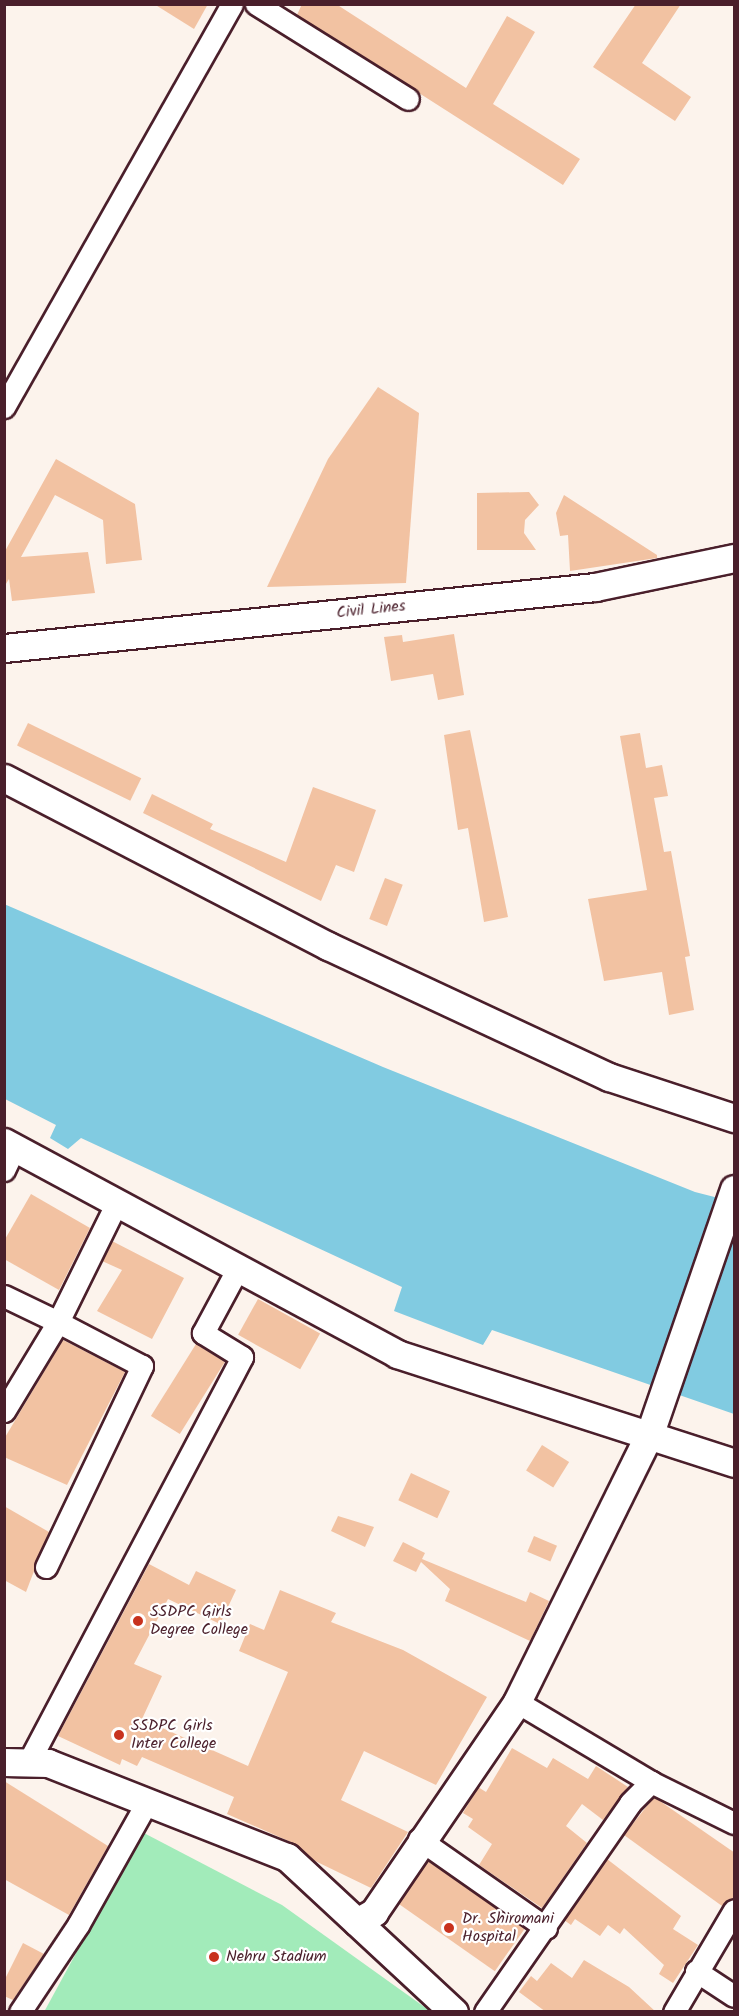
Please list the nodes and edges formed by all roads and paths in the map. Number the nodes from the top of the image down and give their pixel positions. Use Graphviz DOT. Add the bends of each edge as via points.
graph roads {
  1 [pos="232,4"];
  2 [pos="256,4"];
  3 [pos="408,99"];
  4 [pos="4,407"];
  5 [pos="735,558"];
  6 [pos="4,648"];
  7 [pos="4,778"];
  8 [pos="735,1119"];
  9 [pos="6,1156"];
  10 [pos="735,1189"];
  11 [pos="117,1203"];
  12 [pos="238,1268"];
  13 [pos="4,1296"];
  14 [pos="58,1322"];
  15 [pos="4,1411"];
  16 [pos="650,1433"];
  17 [pos="735,1463"];
  18 [pos="46,1567"];
  19 [pos="517,1702"];
  20 [pos="16,1762"];
  21 [pos="651,1782"];
  22 [pos="147,1802"];
  23 [pos="735,1823"];
  24 [pos="419,1839"];
  25 [pos="735,1910"];
  26 [pos="357,1922"];
  27 [pos="546,1928"];
  28 [pos="696,1971"];
  29 [pos="735,1996"];
  30 [pos="20,2012"];
  31 [pos="454,2012"];
  32 [pos="485,2012"];
  33 [pos="674,2012"];
  1 -- 4 [label="street"];
  2 -- 3 [label="street"];
  5 -- 6 [label="street, Civil Lines" via="595,586"];
  7 -- 8 [label="street" via="328,946 609,1077"];
  9 -- 11 [label="street"];
  10 -- 16 [label="street"];
  11 -- 12 [label="street"];
  11 -- 14 [label="street"];
  12 -- 16 [label="street" via="397,1354"];
  12 -- 20 [label="street" via="203,1333 242,1357"];
  13 -- 14 [label="street"];
  14 -- 15 [label="street"];
  14 -- 18 [label="street" via="142,1366"];
  16 -- 17 [label="street"];
  16 -- 19 [label="street"];
  19 -- 21 [label="street"];
  19 -- 24 [label="street"];
  20 -- 22 [label="street" via="48,1763"];
  21 -- 23 [label="street"];
  21 -- 27 [label="street" via="630,1803"];
  22 -- 26 [label="street" via="287,1857"];
  22 -- 30 [label="street" via="78,1924 64,1937 60,1953"];
  24 -- 26 [label="street" via="374,1911"];
  24 -- 27 [label="street"];
  25 -- 28 [label="street"];
  26 -- 31 [label="street"];
  27 -- 32 [label="street"];
  28 -- 29 [label="street"];
  28 -- 33 [label="street"];
}
